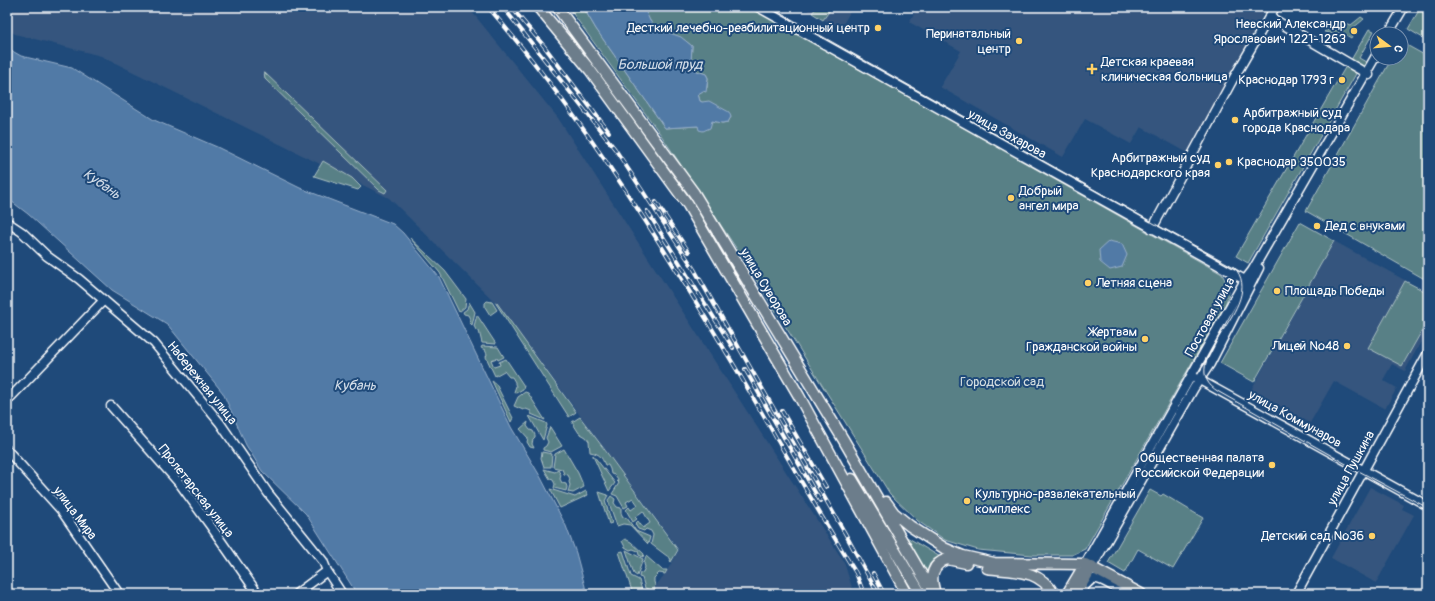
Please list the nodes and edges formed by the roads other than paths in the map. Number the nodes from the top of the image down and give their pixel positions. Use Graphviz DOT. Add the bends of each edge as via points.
graph roads {
  1 [pos="538,7"];
  2 [pos="557,7"];
  3 [pos="758,7"];
  4 [pos="1275,7"];
  5 [pos="1404,7"];
  6 [pos="1409,7"];
  7 [pos="1270,17"];
  8 [pos="1393,26"];
  9 [pos="1398,26"];
  10 [pos="1372,66"];
  11 [pos="1374,66"];
  12 [pos="1368,74"];
  13 [pos="7,222"];
  14 [pos="1152,229"];
  15 [pos="1245,280"];
  16 [pos="104,300"];
  17 [pos="1428,353"];
  18 [pos="1192,375"];
  19 [pos="1200,380"];
  20 [pos="800,396"];
  21 [pos="7,402"];
  22 [pos="111,406"];
  23 [pos="7,450"];
  24 [pos="858,465"];
  25 [pos="1363,471"];
  26 [pos="1428,506"];
  27 [pos="1088,566"];
  28 [pos="327,571"];
  29 [pos="119,594"];
  30 [pos="258,594"];
  31 [pos="296,594"];
  32 [pos="342,594"];
  33 [pos="907,594"];
  34 [pos="921,594"];
  35 [pos="934,594"];
  36 [pos="1054,594"];
  37 [pos="1067,594"];
  38 [pos="1076,594"];
  39 [pos="1125,594"];
  40 [pos="1141,594"];
  41 [pos="1296,594"];
  1 -- 20 [label="main road, улица Суворова" via="590,70 688,205"];
  2 -- 24 [label="main road, улица Суворова" via="694,193"];
  3 -- 14 [label="street, улица Захарова"];
  4 -- 7 [label="street"];
  5 -- 8 [label="street"];
  6 -- 9 [label="street"];
  7 -- 12 [label="street"];
  7 -- 14 [label="street" via="1232,81"];
  10 -- 12 [label="street, Постовая улица"];
  11 -- 12 [label="street, Постовая улица"];
  12 -- 15 [label="street, Постовая улица"];
  12 -- 19 [label="street, Постовая улица" via="1256,273"];
  13 -- 16 [label="street, Набережная улица"];
  14 -- 15 [label="street, улица Захарова"];
  15 -- 18 [label="street, Постовая улица"];
  16 -- 21 [label="street"];
  16 -- 28 [label="street, Набережная улица" via="154,343 181,374 220,423 268,493 323,561"];
  17 -- 25 [label="street, улица Пушкина"];
  18 -- 19 [label="street, улица Коммунаров"];
  18 -- 27 [label="street, Постовая улица"];
  19 -- 25 [label="street, улица Коммунаров"];
  19 -- 27 [label="street, Постовая улица"];
  20 -- 33 [label="main road, улица Суворова"];
  20 -- 34 [label="main road, улица Суворова"];
  22 -- 30 [label="street, Пролетарская улица" via="180,484"];
  23 -- 29 [label="street, улица Мира" via="61,510"];
  24 -- 27 [label="main road" via="894,513 925,537 957,554 980,561"];
  24 -- 35 [label="main road, улица Суворова"];
  25 -- 26 [label="street, улица Коммунаров"];
  25 -- 41 [label="street, улица Пушкина"];
  27 -- 37 [label="main road, Постовая улица"];
  27 -- 38 [label="main road, Постовая улица"];
  27 -- 40 [label="main road"];
  28 -- 31 [label="street"];
  28 -- 32 [label="street, Набережная улица"];
  35 -- 36 [label="main road" via="931,575 939,564 948,559 1031,574 1043,581"];
  38 -- 39 [label="street" via="1089,581 1096,579"];
}
